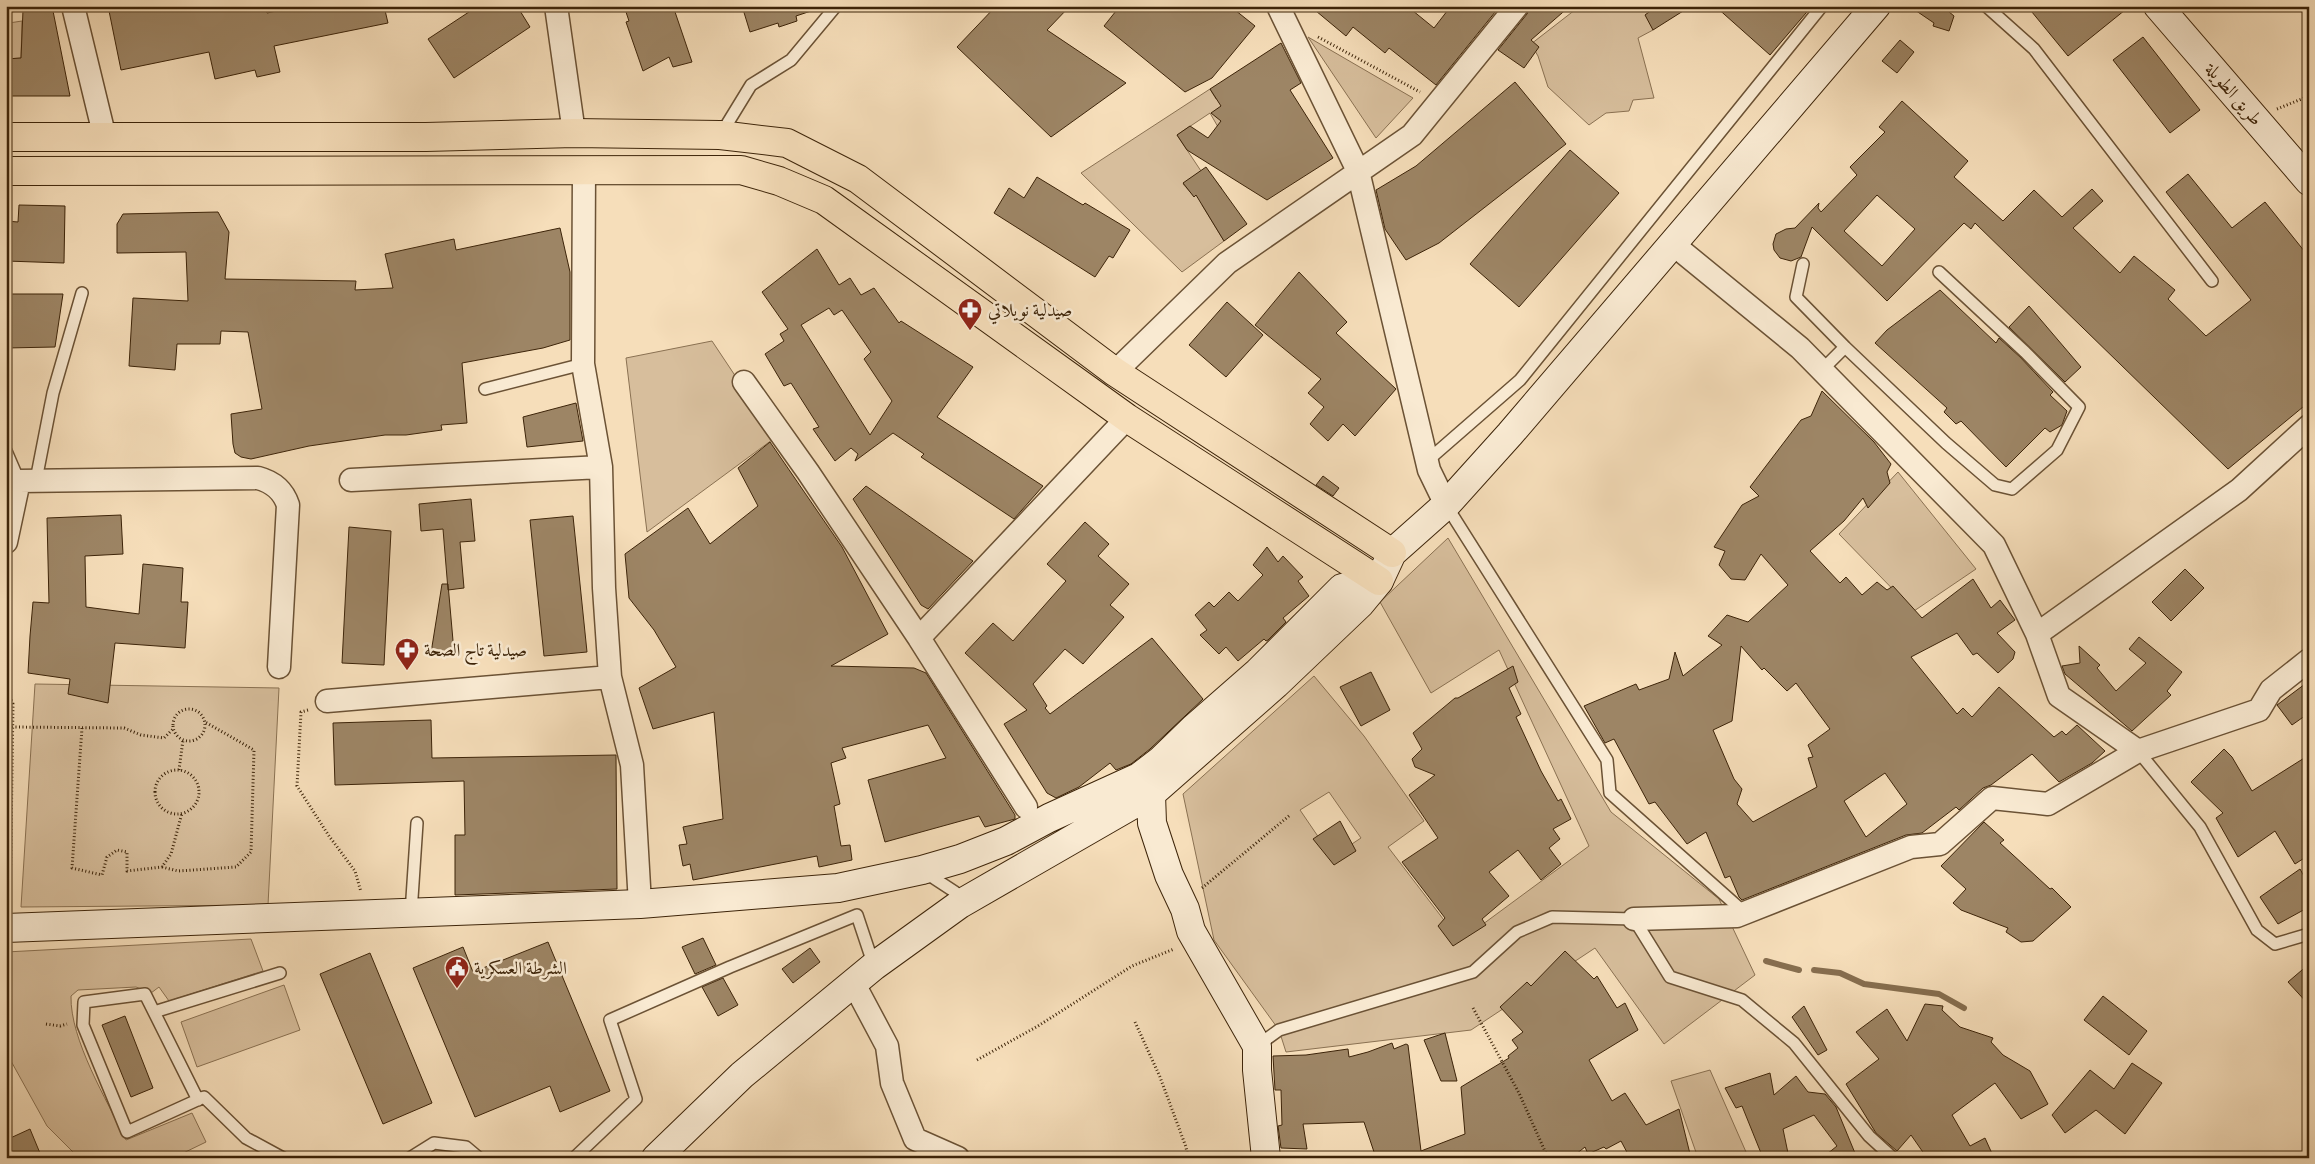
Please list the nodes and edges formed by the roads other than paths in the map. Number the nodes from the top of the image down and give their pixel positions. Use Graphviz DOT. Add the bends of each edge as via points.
graph roads {
  1 [pos="74,6"];
  2 [pos="556,6"];
  3 [pos="836,6"];
  4 [pos="1517,6"];
  5 [pos="1822,6"];
  6 [pos="1876,6"];
  7 [pos="1986,6"];
  8 [pos="2158,6"];
  9 [pos="1281,13"];
  10 [pos="574,133"];
  11 [pos="720,135"];
  12 [pos="6,137"];
  13 [pos="426,137"];
  14 [pos="105,138"];
  15 [pos="6,171"];
  16 [pos="584,171"];
  17 [pos="1358,171"];
  18 [pos="426,172"];
  19 [pos="2309,181"];
  20 [pos="1674,244"];
  21 [pos="1803,264"];
  22 [pos="1939,272"];
  23 [pos="2212,281"];
  24 [pos="82,293"];
  25 [pos="1845,347"];
  26 [pos="583,364"];
  27 [pos="1822,370"];
  28 [pos="1114,372"];
  29 [pos="744,382"];
  30 [pos="485,389"];
  31 [pos="1127,418"];
  32 [pos="2309,426"];
  33 [pos="6,451"];
  34 [pos="1427,461"];
  35 [pos="601,467"];
  36 [pos="28,480"];
  37 [pos="351,480"];
  38 [pos="1446,505"];
  39 [pos="6,542"];
  40 [pos="1392,554"];
  41 [pos="1379,580"];
  42 [pos="2037,634"];
  43 [pos="920,638"];
  44 [pos="2309,660"];
  45 [pos="279,667"];
  46 [pos="610,677"];
  47 [pos="327,701"];
  48 [pos="2138,751"];
  49 [pos="1148,783"];
  50 [pos="1026,807"];
  51 [pos="417,824"];
  52 [pos="922,870"];
  53 [pos="640,904"];
  54 [pos="960,904"];
  55 [pos="1745,912"];
  56 [pos="411,913"];
  57 [pos="1634,919"];
  58 [pos="8,928"];
  59 [pos="2309,934"];
  60 [pos="280,973"];
  61 [pos="864,975"];
  62 [pos="154,1012"];
  63 [pos="1257,1046"];
  64 [pos="198,1100"];
  65 [pos="283,1158"];
  66 [pos="410,1158"];
  67 [pos="479,1158"];
  68 [pos="574,1158"];
  69 [pos="656,1158"];
  70 [pos="958,1158"];
  71 [pos="1266,1158"];
  72 [pos="1893,1158"];
  1 -- 14 [label="street"];
  2 -- 10 [label="street"];
  3 -- 11 [label="lane" via="790,60 752,85"];
  4 -- 17 [label="street" via="1412,135"];
  5 -- 34 [label="lane" via="1520,380"];
  6 -- 20 [label="main road"];
  7 -- 23 [label="lane" via="2034,49"];
  8 -- 19 [label="main road, طريق الطويلة"];
  9 -- 17 [label="street"];
  10 -- 11 [label="main road"];
  10 -- 13 [label="main road"];
  11 -- 28 [label="main road" via="787,143 858,179"];
  12 -- 14 [label="main road"];
  13 -- 14 [label="main road"];
  13 -- 18 [label="main road"];
  15 -- 18 [label="main road"];
  16 -- 18 [label="main road"];
  16 -- 26 [label="street"];
  16 -- 31 [label="main road" via="741,170 779,181 824,200"];
  17 -- 28 [label="street" via="1227,263"];
  17 -- 34 [label="street"];
  20 -- 27 [label="street"];
  20 -- 38 [label="main road"];
  21 -- 25 [label="lane" via="1796,297"];
  22 -- 25 [label="lane" via="2079,407 2057,450 2012,490 1995,486"];
  24 -- 36 [label="lane"];
  25 -- 27 [label="lane"];
  26 -- 30 [label="lane"];
  26 -- 35 [label="street"];
  27 -- 42 [label="street" via="1994,545"];
  28 -- 40 [label="main road"];
  29 -- 43 [label="street"];
  31 -- 41 [label="main road"];
  31 -- 43 [label="street"];
  32 -- 42 [label="street" via="2239,490"];
  33 -- 36 [label="lane"];
  34 -- 38 [label="street"];
  35 -- 37 [label="street"];
  35 -- 46 [label="street"];
  36 -- 39 [label="street"];
  36 -- 45 [label="street" via="258,478 277,486 288,505"];
  38 -- 40 [label="main road"];
  38 -- 55 [label="lane" via="1607,760 1610,793"];
  40 -- 41 [label="main road"];
  41 -- 49 [label="main road" via="1342,588 1258,672 1160,761"];
  42 -- 48 [label="street" via="2059,696"];
  43 -- 50 [label="street"];
  44 -- 48 [label="street" via="2271,690 2259,710"];
  46 -- 47 [label="street"];
  46 -- 53 [label="street" via="632,765"];
  48 -- 55 [label="street" via="2048,804 1992,798 1940,844 1911,847"];
  48 -- 59 [label="lane" via="2200,827 2257,930 2275,944"];
  49 -- 52 [label="main road" via="1139,777 1006,841"];
  49 -- 54 [label="main road"];
  49 -- 63 [label="main road" via="1152,822 1196,941"];
  51 -- 56 [label="lane"];
  52 -- 53 [label="main road" via="838,888"];
  52 -- 54 [label="lane" via="955,892"];
  53 -- 56 [label="main road"];
  54 -- 61 [label="main road"];
  55 -- 57 [label="street" via="1737,916"];
  56 -- 58 [label="main road"];
  57 -- 63 [label="lane" via="1552,917 1517,932 1473,972 1278,1030"];
  57 -- 72 [label="lane" via="1670,977 1742,1000 1794,1043 1869,1136"];
  60 -- 62 [label="lane"];
  61 -- 68 [label="lane" via="857,915 610,1020 636,1099"];
  61 -- 69 [label="main road" via="742,1075"];
  61 -- 70 [label="street" via="887,1046 892,1083 915,1139"];
  62 -- 64 [label="lane"];
  62 -- 64 [label="lane" via="145,994 84,1002 83,1025 127,1132"];
  63 -- 71 [label="main road"];
  64 -- 65 [label="lane" via="204,1097 246,1138"];
  66 -- 67 [label="lane" via="434,1143 466,1147"];
}
